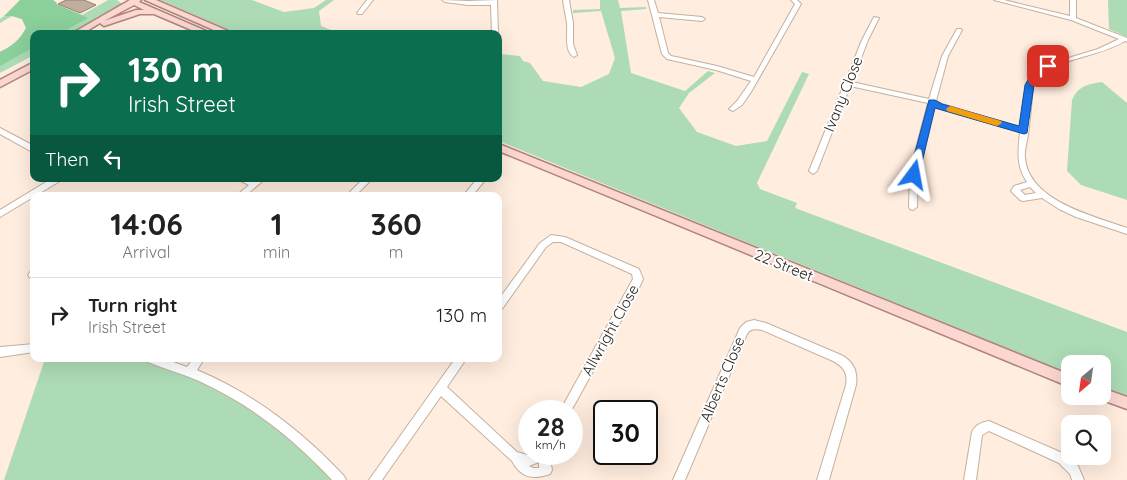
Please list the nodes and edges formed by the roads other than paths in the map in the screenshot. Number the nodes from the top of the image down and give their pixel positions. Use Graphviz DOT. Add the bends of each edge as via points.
graph roads {
  1 [pos="149,0"];
  2 [pos="370,0"];
  3 [pos="446,0"];
  4 [pos="566,0"];
  5 [pos="651,0"];
  6 [pos="794,0"];
  7 [pos="997,0"];
  8 [pos="1074,0"];
  9 [pos="134,2"];
  10 [pos="494,2"];
  11 [pos="160,13"];
  12 [pos="360,13"];
  13 [pos="655,15"];
  14 [pos="876,18"];
  15 [pos="1072,19"];
  16 [pos="702,20"];
  17 [pos="100,26"];
  18 [pos="83,30"];
  19 [pos="94,30"];
  20 [pos="200,30"];
  21 [pos="221,30"];
  22 [pos="496,30"];
  23 [pos="959,30"];
  24 [pos="1126,40"];
  25 [pos="574,56"];
  26 [pos="30,60"];
  27 [pos="1064,61"];
  28 [pos="1054,64"];
  29 [pos="30,68"];
  30 [pos="30,75"];
  31 [pos="2,80"];
  32 [pos="755,80"];
  33 [pos="848,83"];
  34 [pos="932,102"];
  35 [pos="733,109"];
  36 [pos="1024,128"];
  37 [pos="0,131"];
  38 [pos="30,148"];
  39 [pos="502,148"];
  40 [pos="813,171"];
  41 [pos="53,182"];
  42 [pos="257,182"];
  43 [pos="365,182"];
  44 [pos="479,182"];
  45 [pos="1031,184"];
  46 [pos="36,192"];
  47 [pos="245,192"];
  48 [pos="355,192"];
  49 [pos="470,192"];
  50 [pos="1044,195"];
  51 [pos="30,196"];
  52 [pos="913,207"];
  53 [pos="0,214"];
  54 [pos="1127,231"];
  55 [pos="502,302"];
  56 [pos="30,348"];
  57 [pos="0,352"];
  58 [pos="162,362"];
  59 [pos="197,362"];
  60 [pos="459,362"];
  61 [pos="190,371"];
  62 [pos="1061,377"];
  63 [pos="440,388"];
  64 [pos="1111,397"];
  65 [pos="570,400"];
  66 [pos="1127,403"];
  67 [pos="516,458"];
  68 [pos="518,461"];
  69 [pos="520,465"];
  70 [pos="545,465"];
  71 [pos="340,480"];
  72 [pos="375,480"];
  73 [pos="679,480"];
  74 [pos="823,480"];
  75 [pos="970,480"];
  76 [pos="1078,480"];
  1 -- 9 [label="main road"];
  1 -- 21 [label="main road"];
  2 -- 12 [label="street"];
  3 -- 10 [label="street"];
  4 -- 25 [label="street"];
  5 -- 13 [label="street"];
  6 -- 32 [label="street" via="798,4"];
  7 -- 15 [label="street"];
  8 -- 15 [label="street"];
  9 -- 11 [label="main road"];
  9 -- 17 [label="main road"];
  9 -- 18 [label="main road"];
  10 -- 22 [label="street"];
  11 -- 17 [label="main road" via="139,12"];
  11 -- 20 [label="main road"];
  13 -- 16 [label="street"];
  13 -- 32 [label="street" via="665,54 669,58"];
  14 -- 33 [label="street, Ivany Close"];
  15 -- 24 [label="street"];
  17 -- 19 [label="main road"];
  23 -- 34 [label="street" via="945,56"];
  24 -- 27 [label="street" via="1100,52"];
  26 -- 31 [label="main road"];
  27 -- 28 [label="street"];
  27 -- 28 [label="street" via="1048,51 1040,51"];
  28 -- 36 [label="street" via="1033,78"];
  29 -- 31 [label="main road"];
  30 -- 31 [label="main road"];
  32 -- 35 [label="street" via="741,104"];
  33 -- 34 [label="street"];
  33 -- 40 [label="street, Ivany Close"];
  34 -- 36 [label="street"];
  34 -- 52 [label="street" via="914,171"];
  36 -- 45 [label="street" via="1021,164"];
  37 -- 38 [label="street"];
  39 -- 62 [label="main road, 22 Street"];
  41 -- 46 [label="street"];
  42 -- 47 [label="street"];
  43 -- 48 [label="street"];
  44 -- 49 [label="street"];
  45 -- 50 [label="street"];
  45 -- 50 [label="street" via="1017,188 1015,192 1022,198"];
  50 -- 54 [label="street" via="1068,210"];
  51 -- 53 [label="street"];
  55 -- 65 [label="street, Allwright Close" via="551,238 562,238 636,272 635,287"];
  56 -- 57 [label="street"];
  58 -- 61 [label="street"];
  59 -- 61 [label="street"];
  60 -- 63 [label="street"];
  61 -- 71 [label="street" via="278,423"];
  63 -- 67 [label="street"];
  63 -- 72 [label="street"];
  64 -- 66 [label="main road"];
  67 -- 68 [label="street"];
  69 -- 70 [label="street" via="526,475 535,478 546,470"];
  73 -- 74 [label="street, Alberts Close" via="743,331 753,324 837,358 851,371 851,385"];
  75 -- 76 [label="street" via="978,432 989,426 1063,459 1074,470"];
}
